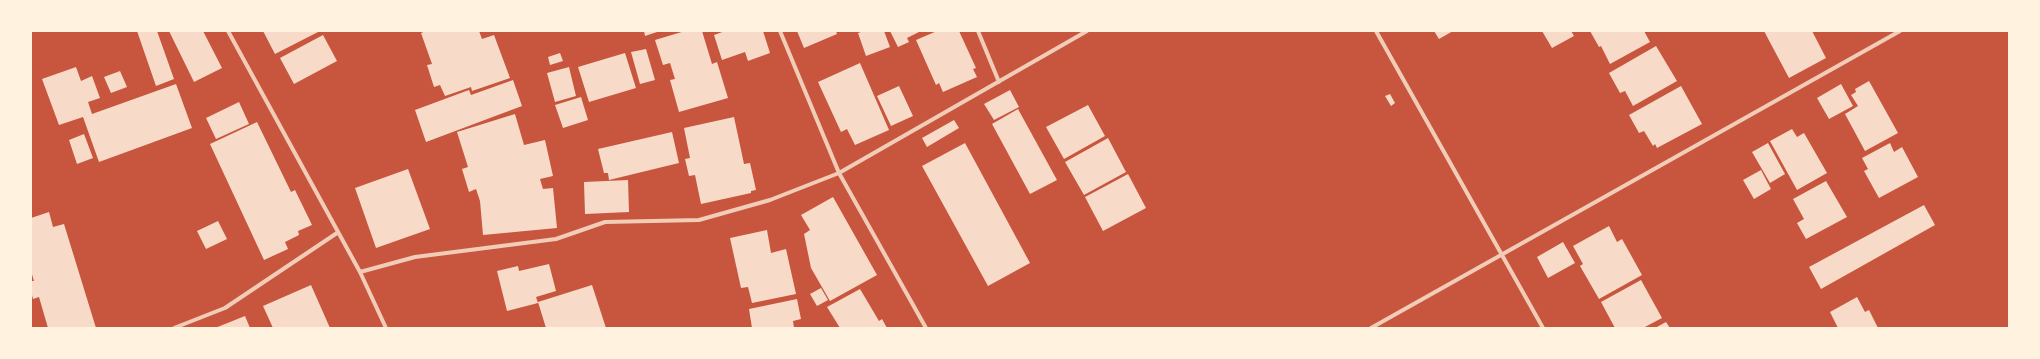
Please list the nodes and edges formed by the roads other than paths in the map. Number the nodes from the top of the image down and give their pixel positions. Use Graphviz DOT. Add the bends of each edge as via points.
graph roads {
  1 [pos="228,31"];
  2 [pos="780,31"];
  3 [pos="978,31"];
  4 [pos="1087,31"];
  5 [pos="1376,31"];
  6 [pos="1900,31"];
  7 [pos="999,82"];
  8 [pos="838,173"];
  9 [pos="337,233"];
  10 [pos="1502,254"];
  11 [pos="360,272"];
  12 [pos="174,328"];
  13 [pos="386,328"];
  14 [pos="926,328"];
  15 [pos="1370,328"];
  16 [pos="1543,328"];
  1 -- 9 [label="street"];
  2 -- 8 [label="street"];
  3 -- 7 [label="street"];
  4 -- 7 [label="street"];
  5 -- 10 [label="street"];
  6 -- 10 [label="street"];
  7 -- 8 [label="street"];
  8 -- 11 [label="street" via="770,200 699,220 605,222 556,239 415,257"];
  8 -- 14 [label="street"];
  9 -- 11 [label="street"];
  9 -- 12 [label="street" via="225,308"];
  10 -- 15 [label="street"];
  10 -- 16 [label="street"];
  11 -- 13 [label="street"];
}
